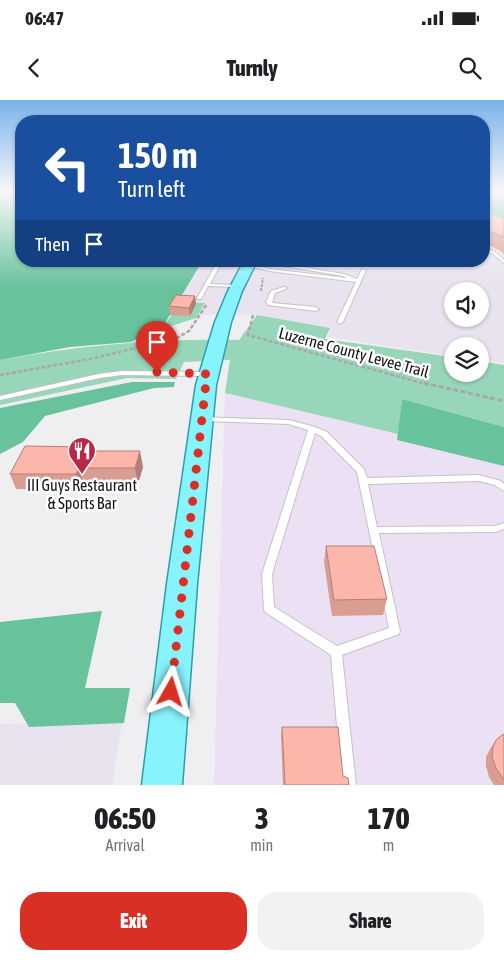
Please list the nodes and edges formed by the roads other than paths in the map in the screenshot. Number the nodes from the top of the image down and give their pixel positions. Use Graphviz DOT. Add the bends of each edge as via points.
graph roads {
  1 [pos="490,251"];
  2 [pos="504,262"];
  3 [pos="217,267"];
  4 [pos="254,268"];
  5 [pos="364,270"];
  6 [pos="358,281"];
  7 [pos="206,285"];
  8 [pos="237,286"];
  9 [pos="284,288"];
  10 [pos="199,298"];
  11 [pos="316,309"];
  12 [pos="340,322"];
  13 [pos="207,374"];
  14 [pos="0,398"];
  15 [pos="201,418"];
  16 [pos="312,429"];
  17 [pos="364,481"];
  18 [pos="504,488"];
  19 [pos="504,526"];
  20 [pos="374,530"];
  21 [pos="336,652"];
  22 [pos="162,785"];
  23 [pos="349,785"];
  1 -- 2 [label="lane"];
  3 -- 7 [label="lane"];
  4 -- 6 [label="lane"];
  4 -- 8 [label="main road"];
  5 -- 6 [label="lane"];
  6 -- 12 [label="lane"];
  7 -- 8 [label="lane"];
  7 -- 10 [label="lane"];
  8 -- 13 [label="main road" via="221,323"];
  9 -- 11 [label="lane" via="272,292 270,304"];
  13 -- 14 [label="lane" via="122,373"];
  13 -- 15 [label="main road"];
  15 -- 16 [label="lane" via="289,422"];
  15 -- 22 [label="main road"];
  16 -- 17 [label="lane" via="324,434 344,453 361,470"];
  16 -- 21 [label="lane" via="267,574 268,610"];
  17 -- 18 [label="lane" via="479,478"];
  17 -- 20 [label="lane"];
  19 -- 20 [label="lane" via="496,529"];
  20 -- 21 [label="lane" via="395,631"];
  21 -- 23 [label="lane"];
}
